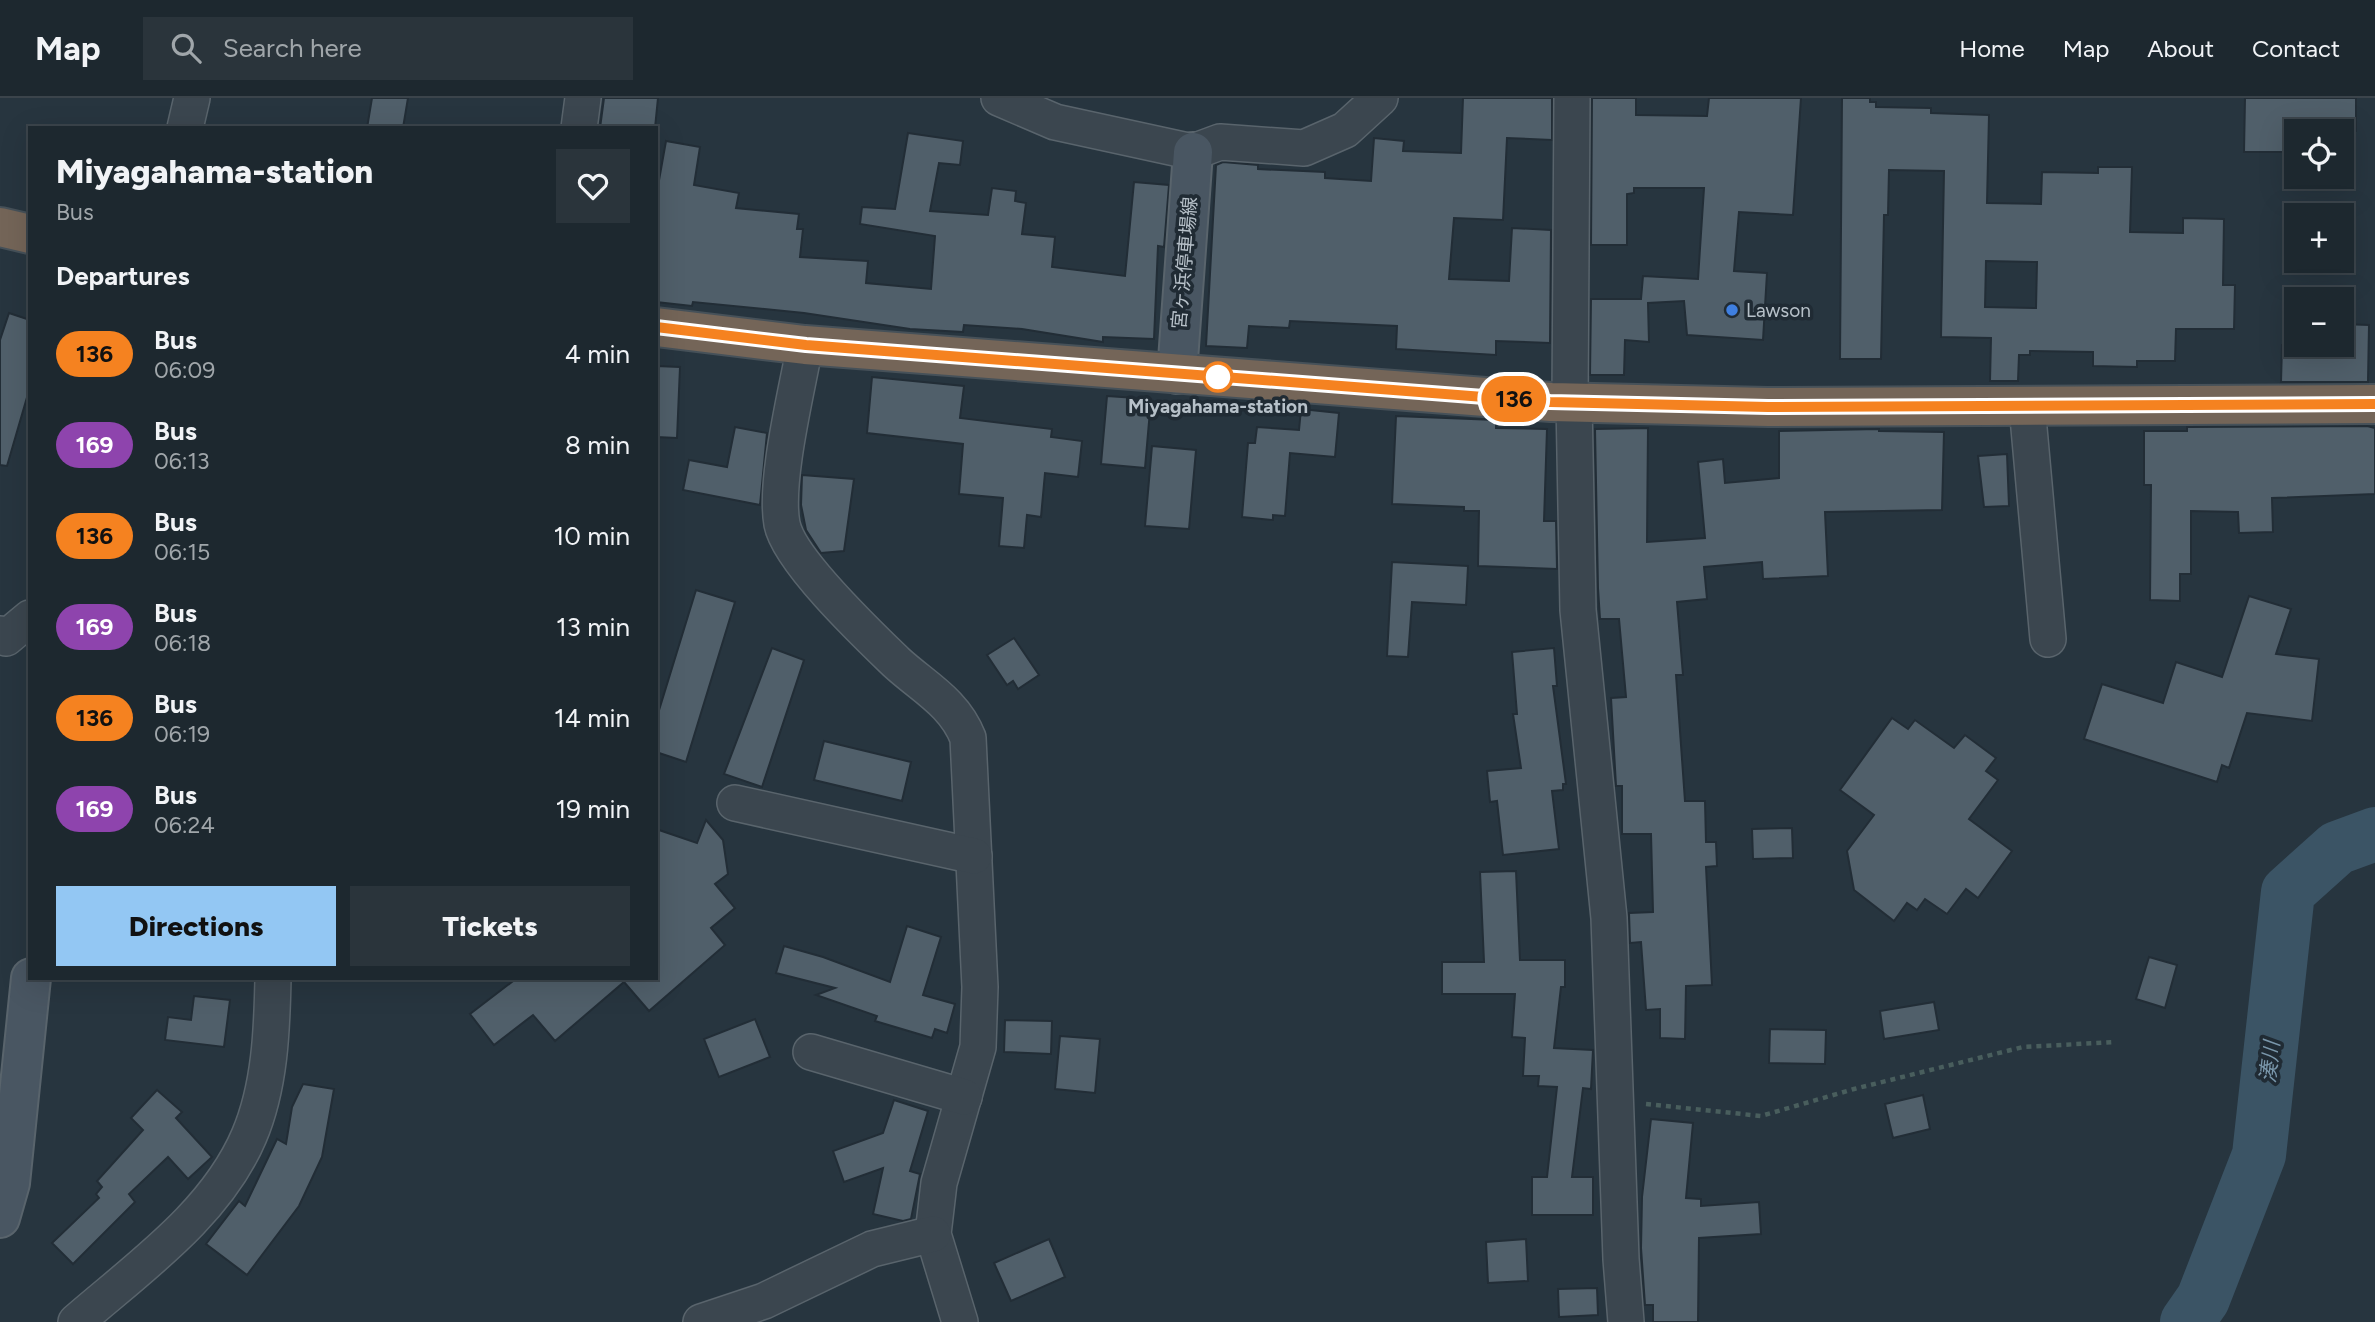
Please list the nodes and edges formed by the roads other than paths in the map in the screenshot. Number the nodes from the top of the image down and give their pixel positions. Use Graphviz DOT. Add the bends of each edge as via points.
graph roads {
  1 [pos="192,98"];
  2 [pos="583,98"];
  3 [pos="999,98"];
  4 [pos="1380,98"];
  5 [pos="1572,98"];
  6 [pos="185,126"];
  7 [pos="579,126"];
  8 [pos="1193,152"];
  9 [pos="0,227"];
  10 [pos="28,234"];
  11 [pos="658,327"];
  12 [pos="806,345"];
  13 [pos="1177,374"];
  14 [pos="1572,402"];
  15 [pos="2375,404"];
  16 [pos="2027,406"];
  17 [pos="28,620"];
  18 [pos="0,634"];
  19 [pos="2048,639"];
  20 [pos="735,803"];
  21 [pos="974,856"];
  22 [pos="30,980"];
  23 [pos="272,980"];
  24 [pos="811,1052"];
  25 [pos="964,1097"];
  26 [pos="0,1218"];
  27 [pos="933,1234"];
  28 [pos="76,1322"];
  29 [pos="701,1322"];
  30 [pos="960,1322"];
  31 [pos="1626,1322"];
  1 -- 6 [label="street"];
  2 -- 7 [label="street"];
  3 -- 8 [label="street" via="1055,122"];
  4 -- 8 [label="street" via="1345,130 1304,148 1220,142"];
  5 -- 14 [label="street"];
  8 -- 13 [label="main road, 宮ヶ浜停車場線"];
  9 -- 10 [label="highway"];
  11 -- 12 [label="highway"];
  12 -- 13 [label="highway"];
  12 -- 21 [label="street" via="782,474 782,525 805,564 849,617 948,704 961,721 968,738"];
  13 -- 14 [label="highway"];
  14 -- 16 [label="highway"];
  14 -- 31 [label="street" via="1578,610 1609,918"];
  15 -- 16 [label="highway"];
  16 -- 19 [label="street"];
  17 -- 18 [label="street" via="6,638"];
  20 -- 21 [label="street"];
  21 -- 25 [label="street" via="978,1047"];
  22 -- 26 [label="main road" via="10,1183"];
  23 -- 28 [label="street" via="264,1089 249,1137 221,1184 184,1228"];
  24 -- 25 [label="street"];
  25 -- 27 [label="street" via="939,1183"];
  27 -- 29 [label="street" via="872,1250 764,1301"];
  27 -- 30 [label="street"];
}
